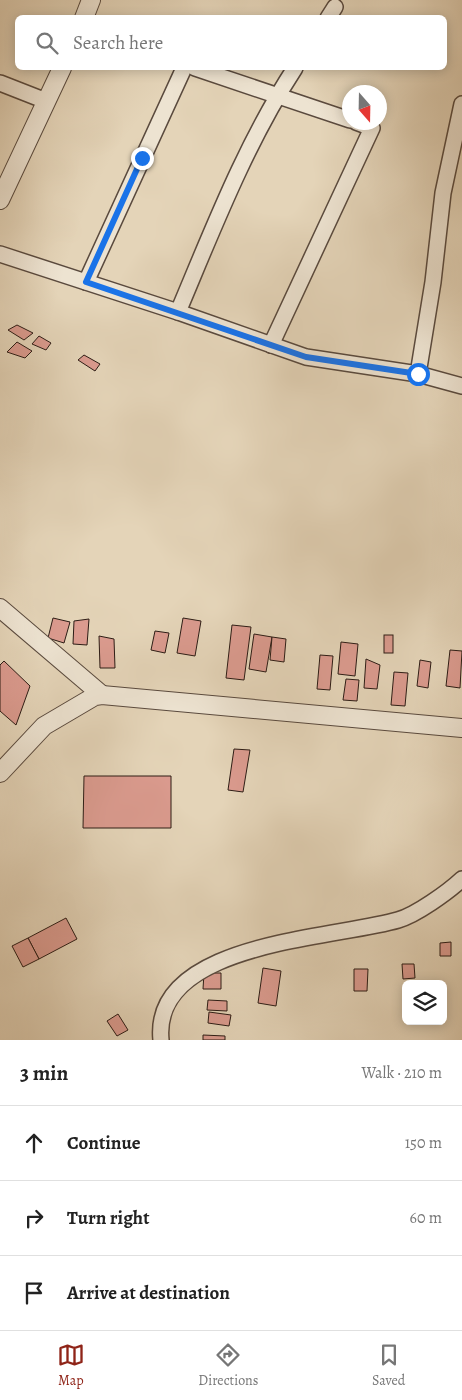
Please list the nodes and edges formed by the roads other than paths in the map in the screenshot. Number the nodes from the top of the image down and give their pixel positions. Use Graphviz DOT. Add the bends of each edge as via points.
graph roads {
  1 [pos="91,0"];
  2 [pos="85,15"];
  3 [pos="61,70"];
  4 [pos="183,70"];
  5 [pos="201,70"];
  6 [pos="295,70"];
  7 [pos="0,84"];
  8 [pos="276,97"];
  9 [pos="46,101"];
  10 [pos="462,104"];
  11 [pos="342,118"];
  12 [pos="371,130"];
  13 [pos="0,200"];
  14 [pos="0,254"];
  15 [pos="86,282"];
  16 [pos="178,312"];
  17 [pos="271,345"];
  18 [pos="418,374"];
  19 [pos="462,386"];
  20 [pos="0,608"];
  21 [pos="102,695"];
  22 [pos="462,728"];
  23 [pos="0,773"];
  24 [pos="462,879"];
  25 [pos="161,1040"];
  1 -- 2 [label="street"];
  3 -- 9 [label="street"];
  4 -- 15 [label="street"];
  5 -- 8 [label="street"];
  6 -- 8 [label="street"];
  7 -- 9 [label="street"];
  8 -- 11 [label="street"];
  8 -- 16 [label="street"];
  9 -- 13 [label="street"];
  10 -- 18 [label="street" via="443,193 434,282"];
  12 -- 17 [label="street"];
  14 -- 15 [label="street"];
  15 -- 16 [label="street"];
  16 -- 17 [label="street"];
  17 -- 18 [label="street" via="306,357"];
  18 -- 19 [label="street"];
  20 -- 21 [label="street"];
  21 -- 22 [label="street"];
  21 -- 23 [label="street" via="44,726"];
  24 -- 25 [label="street" via="449,892 400,920 247,951 198,971 182,983 168,1001 159,1026"];
}
